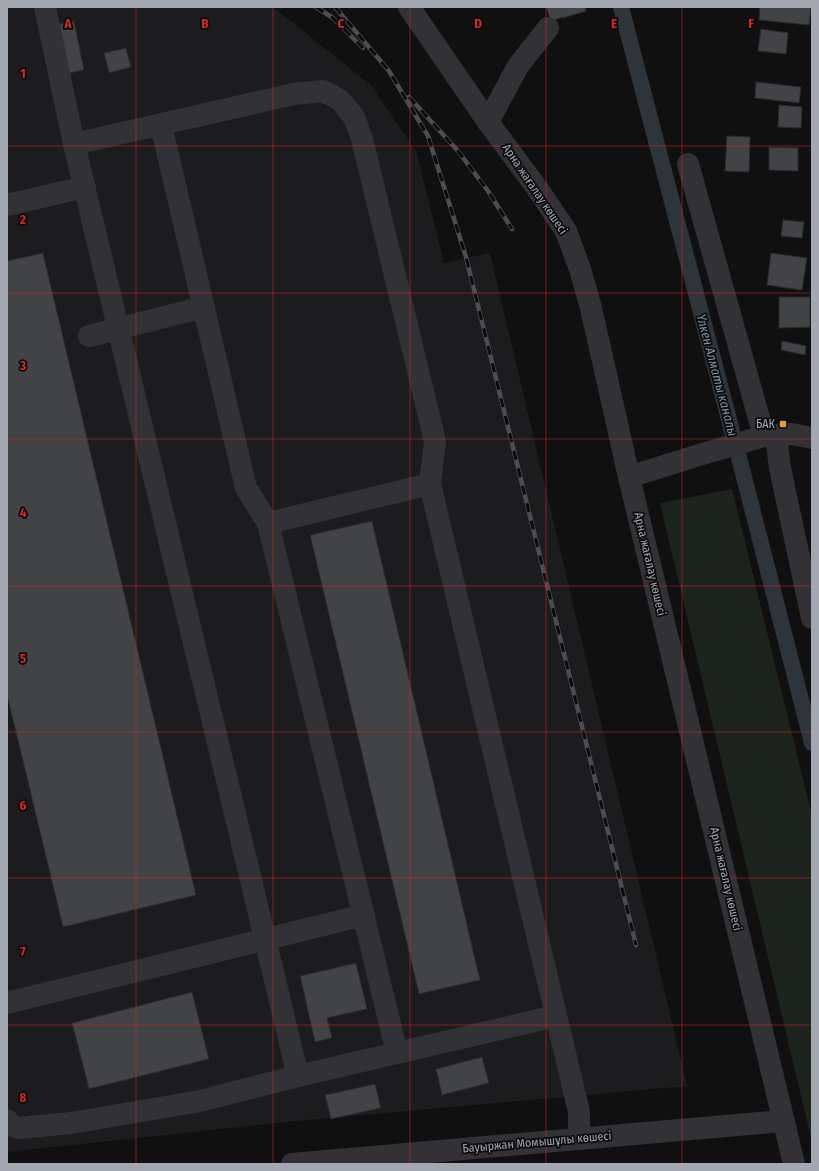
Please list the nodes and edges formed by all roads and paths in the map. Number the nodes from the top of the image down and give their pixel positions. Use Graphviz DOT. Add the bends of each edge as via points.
graph roads {
  1 [pos="45,7"];
  2 [pos="415,9"];
  3 [pos="548,28"];
  4 [pos="488,122"];
  5 [pos="161,125"];
  6 [pos="74,144"];
  7 [pos="688,164"];
  8 [pos="85,187"];
  9 [pos="7,205"];
  10 [pos="204,308"];
  11 [pos="118,328"];
  12 [pos="89,336"];
  13 [pos="770,436"];
  14 [pos="812,438"];
  15 [pos="629,477"];
  16 [pos="430,484"];
  17 [pos="268,523"];
  18 [pos="812,618"];
  19 [pos="364,915"];
  20 [pos="265,940"];
  21 [pos="7,1002"];
  22 [pos="556,1016"];
  23 [pos="398,1053"];
  24 [pos="298,1076"];
  25 [pos="7,1120"];
  26 [pos="783,1121"];
  27 [pos="579,1138"];
  28 [pos="292,1164"];
  29 [pos="794,1164"];
  1 -- 6 [label="street"];
  2 -- 4 [label="street, Арна жағалау көшесі"];
  3 -- 4 [label="street" via="518,66"];
  4 -- 15 [label="street, Арна жағалау көшесі" via="566,231 591,308"];
  5 -- 6 [label="street"];
  5 -- 10 [label="street"];
  5 -- 16 [label="street" via="294,94 323,91 340,100 354,117 362,140 435,441"];
  6 -- 8 [label="street"];
  7 -- 13 [label="street"];
  8 -- 9 [label="street"];
  8 -- 11 [label="street"];
  10 -- 11 [label="street"];
  10 -- 17 [label="street" via="246,488"];
  11 -- 12 [label="street"];
  11 -- 20 [label="street"];
  13 -- 14 [label="street" via="792,434"];
  13 -- 15 [label="street" via="699,454"];
  13 -- 18 [label="street" via="780,468"];
  15 -- 26 [label="street, Арна жағалау көшесі"];
  16 -- 17 [label="street"];
  16 -- 22 [label="street"];
  17 -- 19 [label="street"];
  19 -- 20 [label="street"];
  19 -- 23 [label="street"];
  20 -- 21 [label="street"];
  20 -- 24 [label="street"];
  22 -- 23 [label="street"];
  22 -- 27 [label="street" via="579,1112"];
  23 -- 24 [label="street"];
  24 -- 25 [label="street" via="200,1101 71,1123 19,1128 10,1125"];
  26 -- 27 [label="street, Бауыржан Момышұлы көшесі"];
  26 -- 29 [label="street, Арна жағалау көшесі"];
  27 -- 28 [label="street, Бауыржан Момышұлы көшесі"];
}
